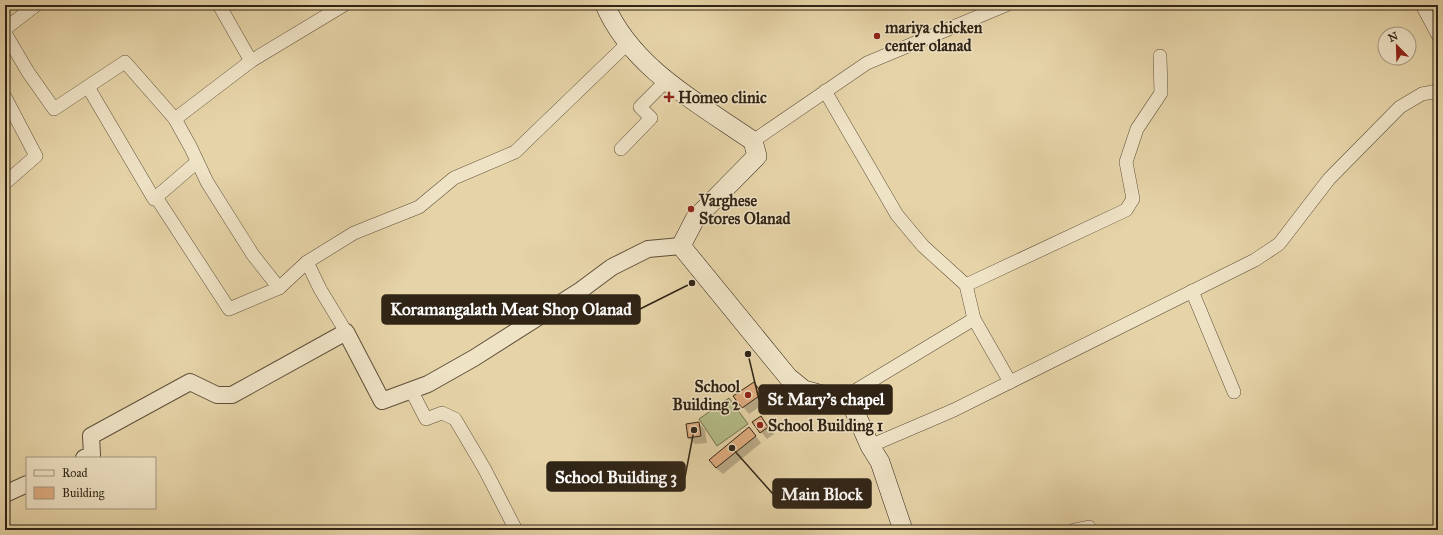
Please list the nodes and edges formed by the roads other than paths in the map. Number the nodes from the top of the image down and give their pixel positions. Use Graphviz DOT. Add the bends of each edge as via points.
graph roads {
  1 [pos="36,5"];
  2 [pos="219,5"];
  3 [pos="344,5"];
  4 [pos="605,5"];
  5 [pos="1006,5"];
  6 [pos="1422,5"];
  7 [pos="5,29"];
  8 [pos="5,33"];
  9 [pos="1438,35"];
  10 [pos="627,44"];
  11 [pos="1160,56"];
  12 [pos="251,61"];
  13 [pos="666,81"];
  14 [pos="88,87"];
  15 [pos="825,91"];
  16 [pos="1438,91"];
  17 [pos="5,97"];
  18 [pos="175,119"];
  19 [pos="752,141"];
  20 [pos="621,148"];
  21 [pos="197,162"];
  22 [pos="5,183"];
  23 [pos="156,197"];
  24 [pos="681,246"];
  25 [pos="308,262"];
  26 [pos="966,285"];
  27 [pos="278,288"];
  28 [pos="1192,291"];
  29 [pos="974,318"];
  30 [pos="346,332"];
  31 [pos="1010,382"];
  32 [pos="411,390"];
  33 [pos="1234,392"];
  34 [pos="851,403"];
  35 [pos="870,446"];
  36 [pos="87,457"];
  37 [pos="26,484"];
  38 [pos="5,494"];
  39 [pos="1089,527"];
  40 [pos="516,530"];
  41 [pos="903,530"];
  42 [pos="1074,530"];
  1 -- 7 [label="street"];
  2 -- 12 [label="street"];
  3 -- 12 [label="street"];
  4 -- 10 [label="main road" via="612,22"];
  5 -- 15 [label="street" via="867,63"];
  6 -- 9 [label="street"];
  8 -- 14 [label="street" via="54,109"];
  10 -- 13 [label="main road"];
  10 -- 25 [label="street" via="516,152 454,178 419,207 354,233"];
  11 -- 26 [label="street" via="1161,93 1137,129 1126,162 1133,199 1126,210"];
  12 -- 18 [label="street"];
  13 -- 19 [label="main road"];
  13 -- 20 [label="street" via="640,107 651,118"];
  14 -- 18 [label="street" via="125,62"];
  14 -- 23 [label="street" via="154,199"];
  15 -- 19 [label="street"];
  15 -- 26 [label="street" via="897,215 923,246"];
  16 -- 28 [label="street" via="1422,94 1400,107 1329,179 1279,244 1256,260"];
  17 -- 22 [label="street" via="36,156"];
  18 -- 21 [label="street"];
  19 -- 24 [label="main road" via="757,156 694,219"];
  21 -- 23 [label="street"];
  21 -- 27 [label="street" via="253,255"];
  23 -- 27 [label="street" via="229,309"];
  24 -- 32 [label="street" via="648,249 612,267 581,290 474,358 428,384"];
  24 -- 34 [label="main road" via="788,377 804,390"];
  25 -- 27 [label="street"];
  25 -- 30 [label="street" via="320,289"];
  26 -- 29 [label="street"];
  28 -- 31 [label="street"];
  28 -- 33 [label="street"];
  29 -- 31 [label="street"];
  29 -- 34 [label="street" via="848,395"];
  30 -- 32 [label="street" via="382,401"];
  30 -- 36 [label="street" via="232,396 217,395 190,382 91,436 92,455"];
  31 -- 35 [label="street" via="954,410"];
  32 -- 40 [label="street" via="426,419 442,413 455,419"];
  34 -- 35 [label="main road"];
  35 -- 41 [label="main road" via="880,462"];
  37 -- 38 [label="street"];
  39 -- 42 [label="street"];
}
